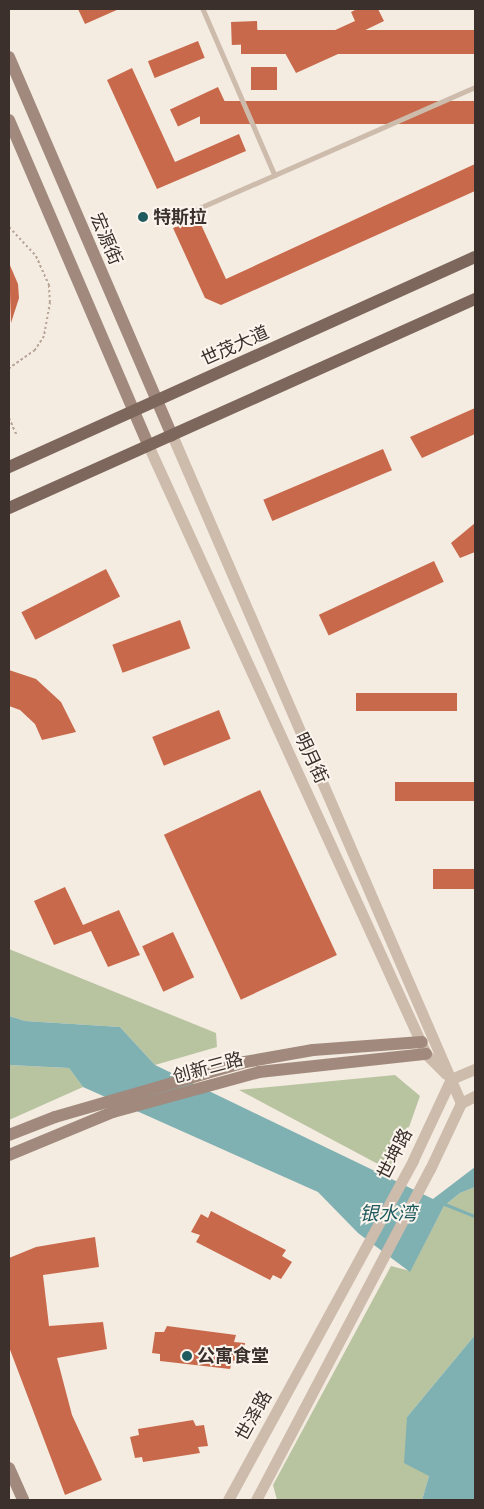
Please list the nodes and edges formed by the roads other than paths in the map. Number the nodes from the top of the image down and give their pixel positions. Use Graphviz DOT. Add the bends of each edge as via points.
graph roads {
  1 [pos="204,9"];
  2 [pos="9,57"];
  3 [pos="475,88"];
  4 [pos="9,120"];
  5 [pos="275,175"];
  6 [pos="188,213"];
  7 [pos="475,257"];
  8 [pos="475,299"];
  9 [pos="157,400"];
  10 [pos="134,411"];
  11 [pos="172,435"];
  12 [pos="148,446"];
  13 [pos="9,467"];
  14 [pos="9,508"];
  15 [pos="422,1042"];
  16 [pos="426,1054"];
  17 [pos="475,1069"];
  18 [pos="451,1079"];
  19 [pos="475,1096"];
  20 [pos="461,1103"];
  21 [pos="9,1135"];
  22 [pos="9,1155"];
  23 [pos="355,1269"];
  24 [pos="9,1468"];
  25 [pos="23,1500"];
  26 [pos="228,1500"];
  27 [pos="256,1500"];
  1 -- 5 [label="lane"];
  2 -- 9 [label="main road, 宏源街"];
  3 -- 5 [label="lane"];
  4 -- 10 [label="main road"];
  5 -- 6 [label="lane"];
  7 -- 9 [label="main road, 世茂大道"];
  8 -- 11 [label="main road"];
  9 -- 10 [label="main road, 世茂大道"];
  9 -- 11 [label="main road, 宏源街"];
  10 -- 12 [label="main road"];
  10 -- 13 [label="main road, 世茂大道"];
  11 -- 12 [label="main road"];
  11 -- 18 [label="street, 明月街"];
  12 -- 14 [label="main road"];
  12 -- 15 [label="street, 明月街"];
  15 -- 16 [label="street, 明月街"];
  15 -- 21 [label="main road, 创新三路" via="313,1050 194,1075"];
  16 -- 18 [label="street, 明月街"];
  16 -- 22 [label="main road, 创新三路" via="301,1066 210,1085 112,1112"];
  17 -- 18 [label="street"];
  18 -- 20 [label="street, 明月街"];
  18 -- 23 [label="street, 世坤路" via="413,1160"];
  19 -- 20 [label="street"];
  20 -- 27 [label="street, 世坤路"];
  23 -- 26 [label="street, 世泽路"];
  24 -- 25 [label="main road"];
}
